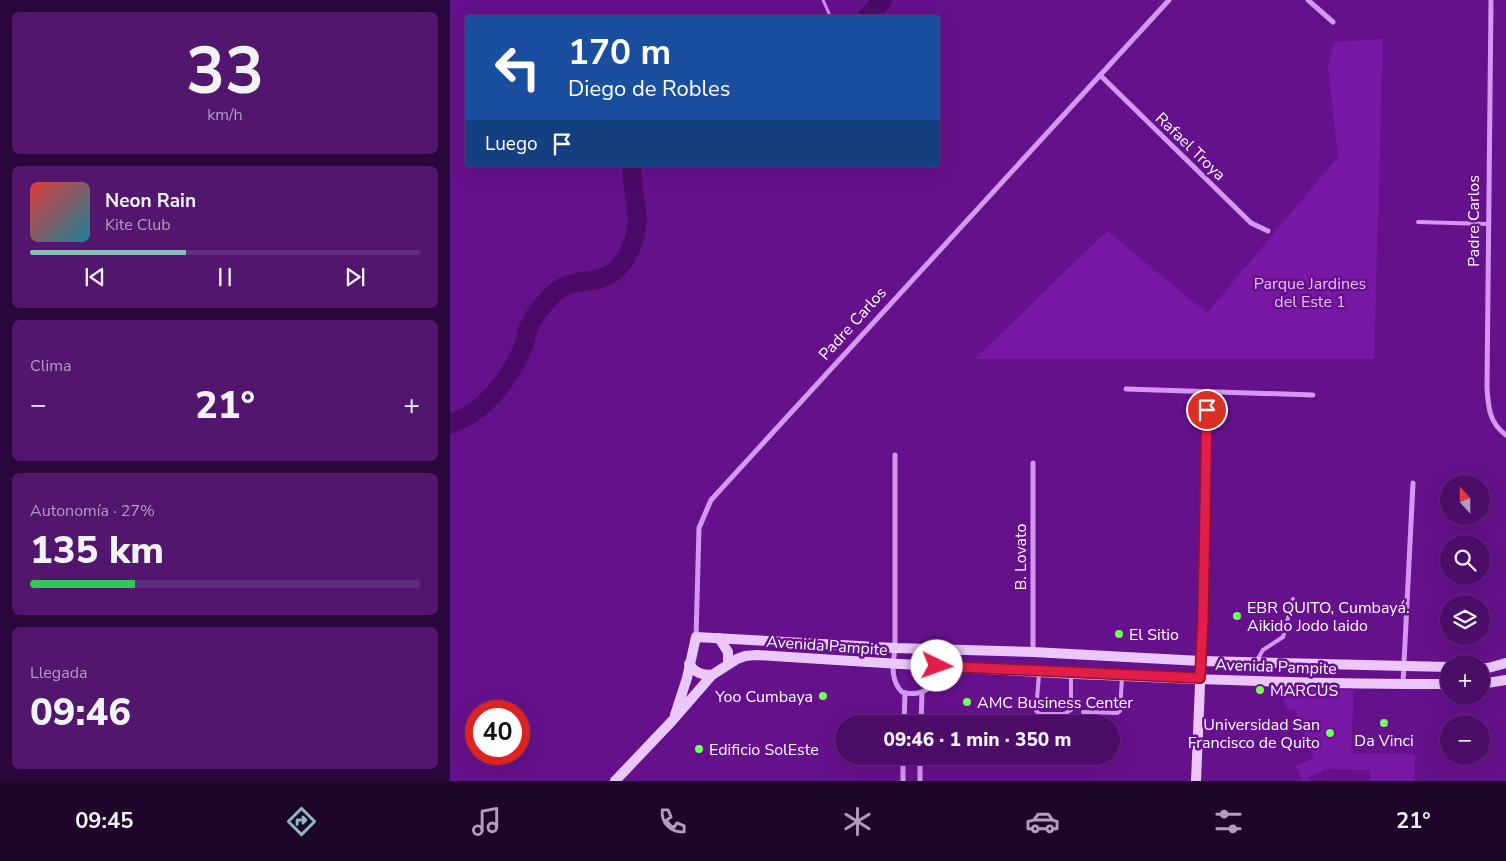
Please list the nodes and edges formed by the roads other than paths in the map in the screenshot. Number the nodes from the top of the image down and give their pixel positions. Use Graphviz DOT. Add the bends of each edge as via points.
graph roads {
  1 [pos="1169,0"];
  2 [pos="1308,0"];
  3 [pos="1491,0"];
  4 [pos="1333,22"];
  5 [pos="1100,75"];
  6 [pos="1418,222"];
  7 [pos="1488,224"];
  8 [pos="1268,231"];
  9 [pos="1126,388"];
  10 [pos="1208,391"];
  11 [pos="1313,395"];
  12 [pos="1506,435"];
  13 [pos="895,455"];
  14 [pos="1034,463"];
  15 [pos="1413,483"];
  16 [pos="1293,599"];
  17 [pos="696,637"];
  18 [pos="719,638"];
  19 [pos="895,648"];
  20 [pos="937,649"];
  21 [pos="1033,652"];
  22 [pos="1201,661"];
  23 [pos="1256,662"];
  24 [pos="728,663"];
  25 [pos="1506,663"];
  26 [pos="690,664"];
  27 [pos="893,664"];
  28 [pos="1404,665"];
  29 [pos="937,666"];
  30 [pos="1440,667"];
  31 [pos="1490,667"];
  32 [pos="1036,671"];
  33 [pos="1071,672"];
  34 [pos="712,675"];
  35 [pos="1123,675"];
  36 [pos="1200,678"];
  37 [pos="1506,680"];
  38 [pos="1490,683"];
  39 [pos="1403,684"];
  40 [pos="1440,684"];
  41 [pos="922,692"];
  42 [pos="905,693"];
  43 [pos="1083,712"];
  44 [pos="904,715"];
  45 [pos="921,715"];
  46 [pos="672,721"];
  47 [pos="904,765"];
  48 [pos="920,765"];
  49 [pos="615,781"];
  50 [pos="903,781"];
  51 [pos="920,781"];
  52 [pos="1196,781"];
  1 -- 5 [label="street, Padre Carlos"];
  2 -- 4 [label="street"];
  3 -- 7 [label="street, Padre Carlos"];
  5 -- 8 [label="street, Rafael Troya" via="1251,223"];
  5 -- 17 [label="street, Padre Carlos" via="711,500 699,528"];
  6 -- 7 [label="lane"];
  7 -- 12 [label="street, Padre Carlos" via="1488,407 1492,420"];
  9 -- 10 [label="street"];
  10 -- 11 [label="street"];
  10 -- 22 [label="street"];
  13 -- 19 [label="street"];
  14 -- 21 [label="street, B. Lovato"];
  15 -- 28 [label="street"];
  16 -- 23 [label="lane" via="1283,637 1262,650"];
  17 -- 18 [label="street, Avenida Pampite"];
  17 -- 26 [label="street, Padre Carlos"];
  18 -- 19 [label="street, Avenida Pampite"];
  18 -- 24 [label="street" via="728,652"];
  19 -- 20 [label="street, Avenida Pampite"];
  19 -- 27 [label="street"];
  20 -- 21 [label="street, Avenida Pampite"];
  20 -- 29 [label="street"];
  21 -- 22 [label="street, Avenida Pampite"];
  21 -- 32 [label="street"];
  22 -- 23 [label="street, Avenida Pampite"];
  22 -- 36 [label="street"];
  23 -- 28 [label="street, Avenida Pampite"];
  24 -- 27 [label="street, Avenida Pampite" via="757,655"];
  24 -- 34 [label="street, Avenida Pampite"];
  25 -- 31 [label="street"];
  26 -- 34 [label="street" via="696,672"];
  26 -- 46 [label="street, Padre Carlos"];
  27 -- 29 [label="street, Avenida Pampite"];
  27 -- 42 [label="street" via="894,681"];
  28 -- 30 [label="street, Avenida Pampite"];
  28 -- 39 [label="street"];
  29 -- 32 [label="street, Avenida Pampite"];
  29 -- 41 [label="street" via="932,684"];
  32 -- 33 [label="street, Avenida Pampite"];
  32 -- 33 [label="lane" via="1036,710 1040,714 1064,714 1071,710"];
  33 -- 35 [label="street, Avenida Pampite"];
  34 -- 46 [label="street, Avenida Pampite"];
  35 -- 36 [label="street, Avenida Pampite"];
  35 -- 43 [label="lane" via="1117,713"];
  36 -- 39 [label="street, Avenida Pampite"];
  36 -- 52 [label="street"];
  37 -- 38 [label="street"];
  39 -- 40 [label="street, Avenida Pampite"];
  41 -- 42 [label="street"];
  41 -- 45 [label="street"];
  42 -- 44 [label="street"];
  46 -- 49 [label="street, Avenida Pampite"];
  47 -- 50 [label="street"];
  48 -- 51 [label="street"];
}
